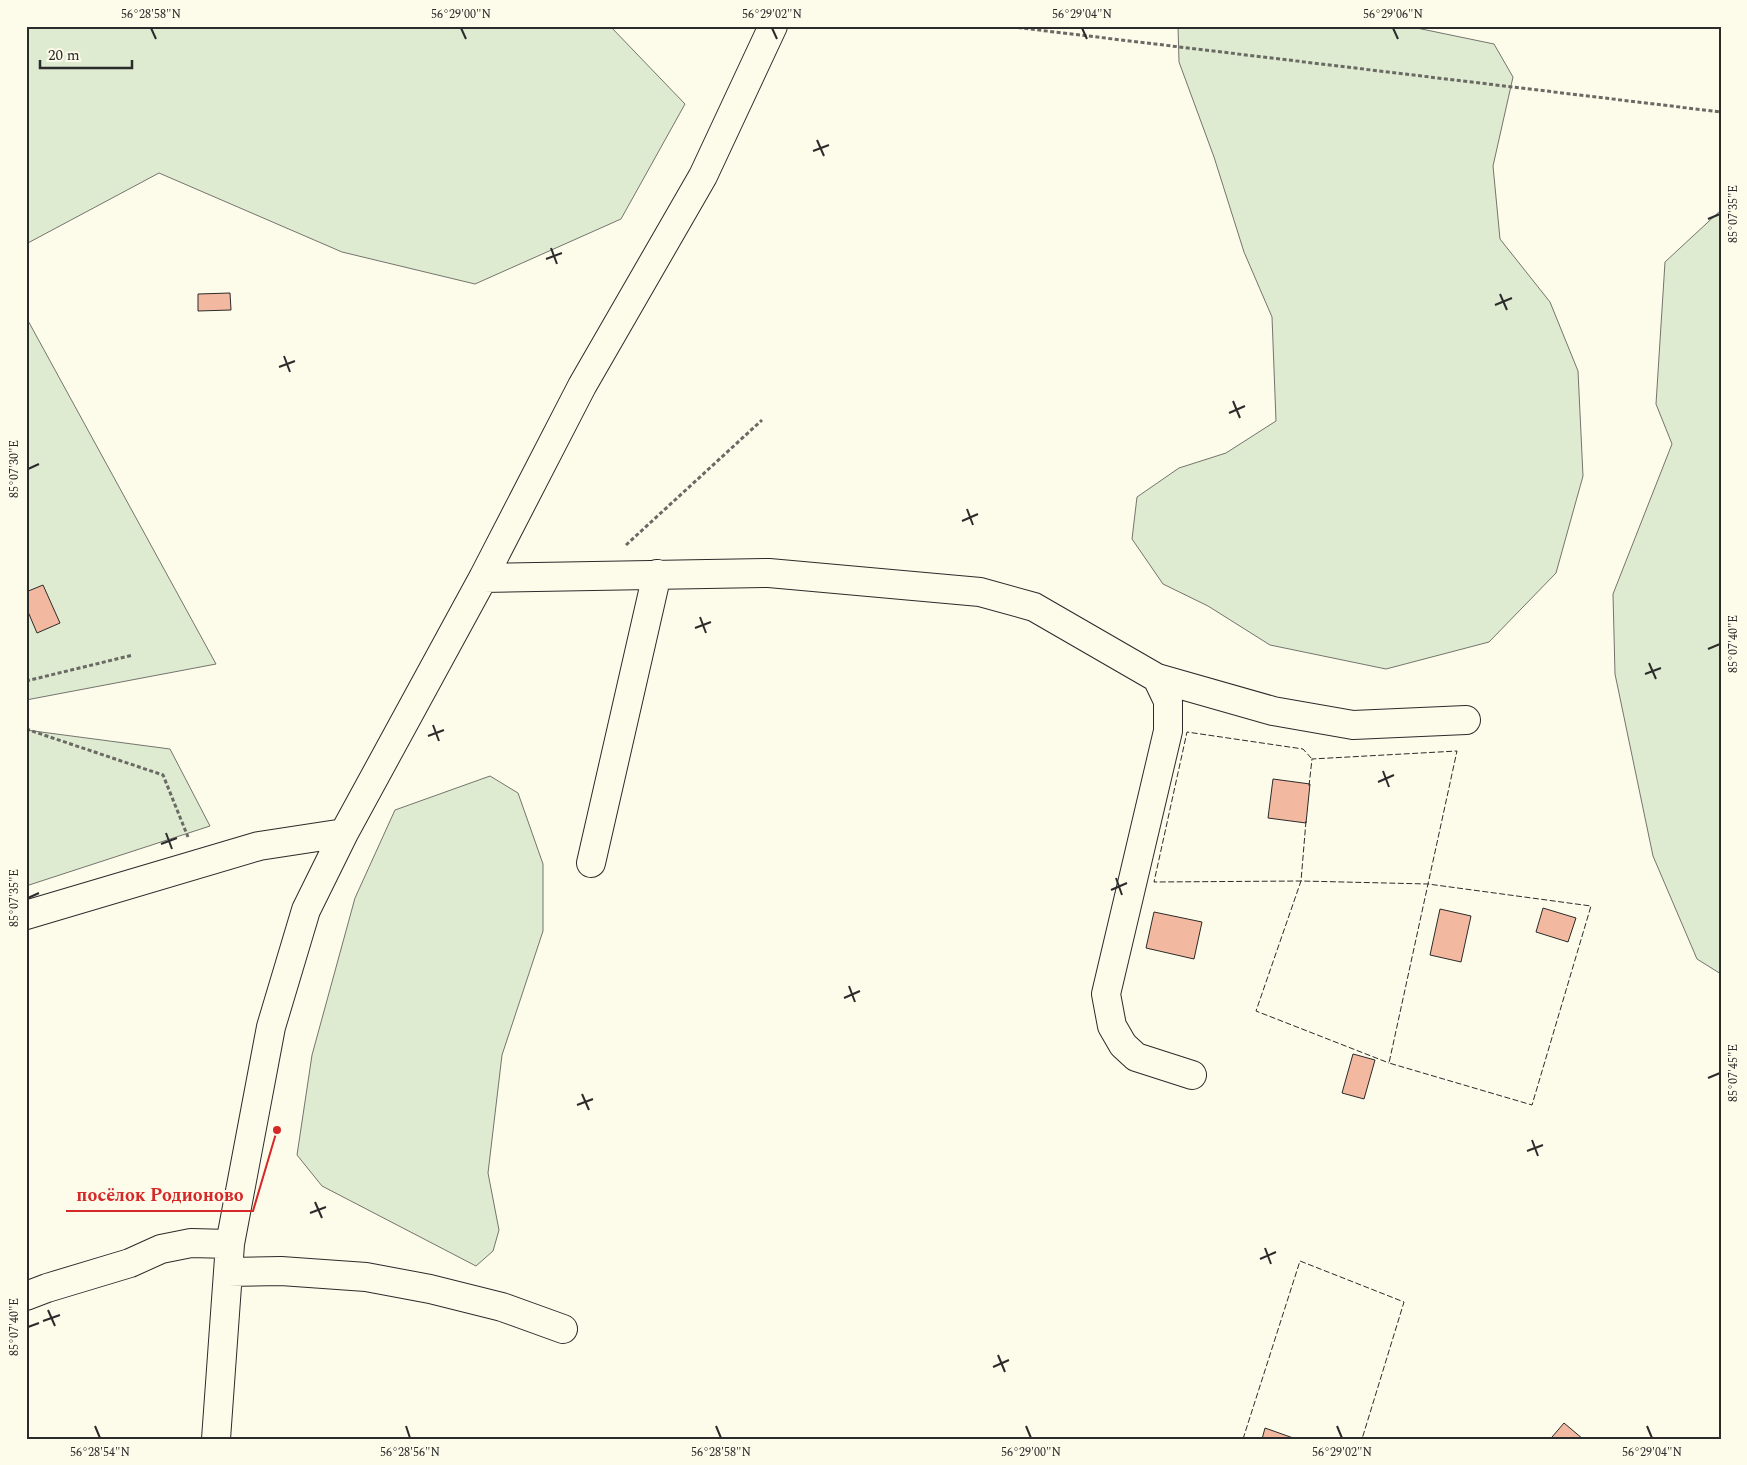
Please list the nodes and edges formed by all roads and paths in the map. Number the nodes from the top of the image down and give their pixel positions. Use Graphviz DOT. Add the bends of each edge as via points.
graph roads {
  1 [pos="773,26"];
  2 [pos="1005,26"];
  3 [pos="1721,112"];
  4 [pos="762,420"];
  5 [pos="656,574"];
  6 [pos="604,576"];
  7 [pos="484,578"];
  8 [pos="133,655"];
  9 [pos="1157,678"];
  10 [pos="26,681"];
  11 [pos="1466,720"];
  12 [pos="26,728"];
  13 [pos="344,833"];
  14 [pos="590,863"];
  15 [pos="198,866"];
  16 [pos="26,915"];
  17 [pos="1192,1075"];
  18 [pos="230,1244"];
  19 [pos="228,1272"];
  20 [pos="26,1296"];
  21 [pos="563,1329"];
  22 [pos="216,1439"];
  1 -- 7 [label="street" via="702,176 582,386"];
  2 -- 3 [label="path"];
  4 -- 6 [label="path" via="622,548"];
  5 -- 6 [label="street"];
  5 -- 9 [label="street" via="769,573 980,592 1034,607"];
  5 -- 14 [label="street"];
  6 -- 7 [label="street"];
  7 -- 13 [label="street"];
  8 -- 10 [label="path"];
  9 -- 11 [label="street" via="1274,711 1353,725"];
  9 -- 17 [label="street" via="1168,701 1168,731 1106,994 1112,1026 1123,1045 1136,1057"];
  12 -- 15 [label="path" via="163,775"];
  13 -- 15 [label="street" via="258,846"];
  13 -- 18 [label="street" via="306,910 271,1027"];
  15 -- 16 [label="street"];
  18 -- 19 [label="street"];
  18 -- 20 [label="street" via="190,1242 161,1249 130,1263"];
  19 -- 21 [label="street" via="281,1271 366,1277 502,1307"];
  19 -- 22 [label="street"];
}
